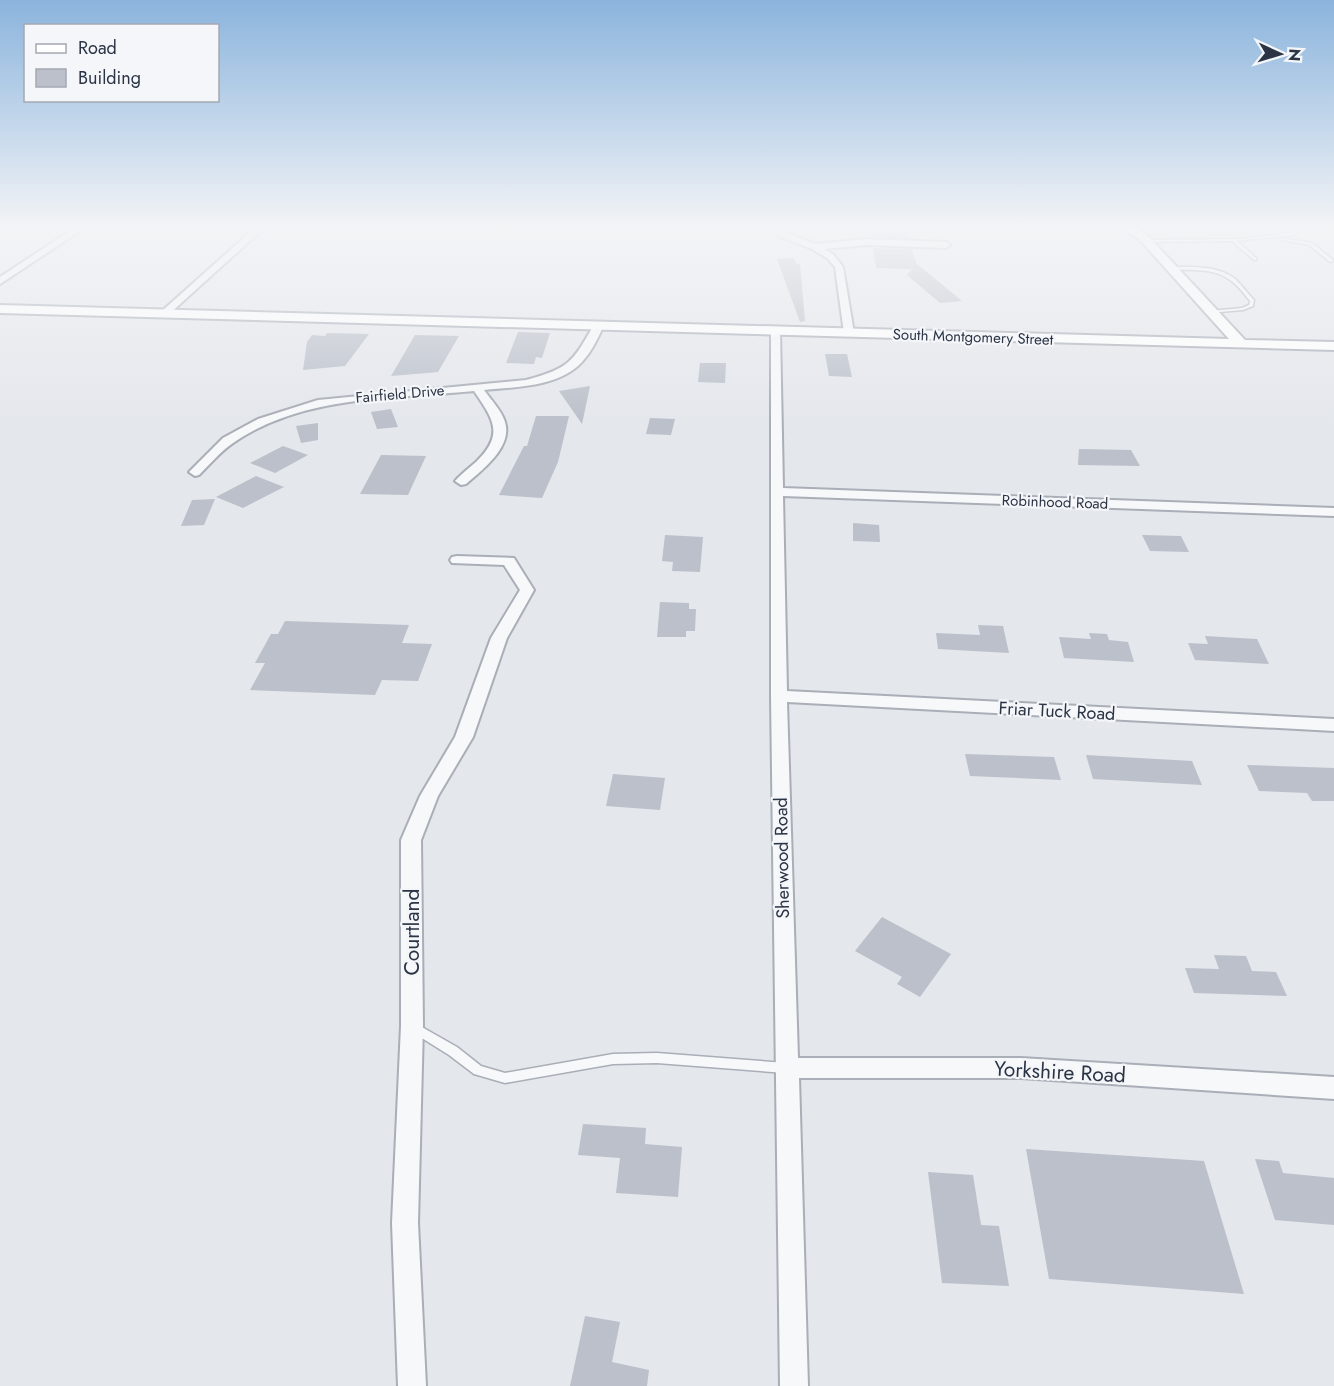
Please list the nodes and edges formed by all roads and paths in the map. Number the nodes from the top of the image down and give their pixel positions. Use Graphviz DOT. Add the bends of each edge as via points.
graph roads {
  1 [pos="189,292"];
  2 [pos="843,292"];
  3 [pos="1192,292"];
  4 [pos="1244,292"];
  5 [pos="0,309"];
  6 [pos="1210,312"];
  7 [pos="165,313"];
  8 [pos="598,325"];
  9 [pos="775,330"];
  10 [pos="849,333"];
  11 [pos="1241,344"];
  12 [pos="1334,346"];
  13 [pos="477,388"];
  14 [pos="195,472"];
  15 [pos="461,481"];
  16 [pos="777,492"];
  17 [pos="1334,512"];
  18 [pos="457,560"];
  19 [pos="779,696"];
  20 [pos="1334,725"];
  21 [pos="412,1026"];
  22 [pos="786,1068"];
  23 [pos="1334,1088"];
  24 [pos="412,1386"];
  25 [pos="794,1386"];
  1 -- 7 [label="street"];
  2 -- 10 [label="street"];
  3 -- 6 [label="street"];
  4 -- 6 [label="lane" via="1252,301 1251,306"];
  5 -- 7 [label="street, South Montgomery Street"];
  6 -- 11 [label="street"];
  7 -- 8 [label="street, South Montgomery Street"];
  8 -- 9 [label="street, South Montgomery Street"];
  8 -- 13 [label="street, Fairfield Drive" via="585,352 560,375"];
  9 -- 10 [label="street, South Montgomery Street"];
  9 -- 16 [label="street, Sherwood Road"];
  10 -- 11 [label="street, South Montgomery Street"];
  11 -- 12 [label="street, South Montgomery Street"];
  13 -- 14 [label="street, Fairfield Drive" via="350,398 301,408 262,421 228,441"];
  13 -- 15 [label="street" via="500,424 498,442"];
  16 -- 17 [label="street, Robinhood Road"];
  16 -- 19 [label="street, Sherwood Road"];
  18 -- 21 [label="street, Courtland" via="509,561 527,590 499,638 464,737 429,796 411,840"];
  19 -- 20 [label="street, Friar Tuck Road"];
  19 -- 22 [label="street, Sherwood Road"];
  21 -- 22 [label="lane" via="477,1070 505,1078 613,1059 657,1058"];
  21 -- 24 [label="street, Courtland" via="405,1223"];
  22 -- 23 [label="street, Yorkshire Road" via="1021,1068"];
  22 -- 25 [label="street, Sherwood Road"];
}
